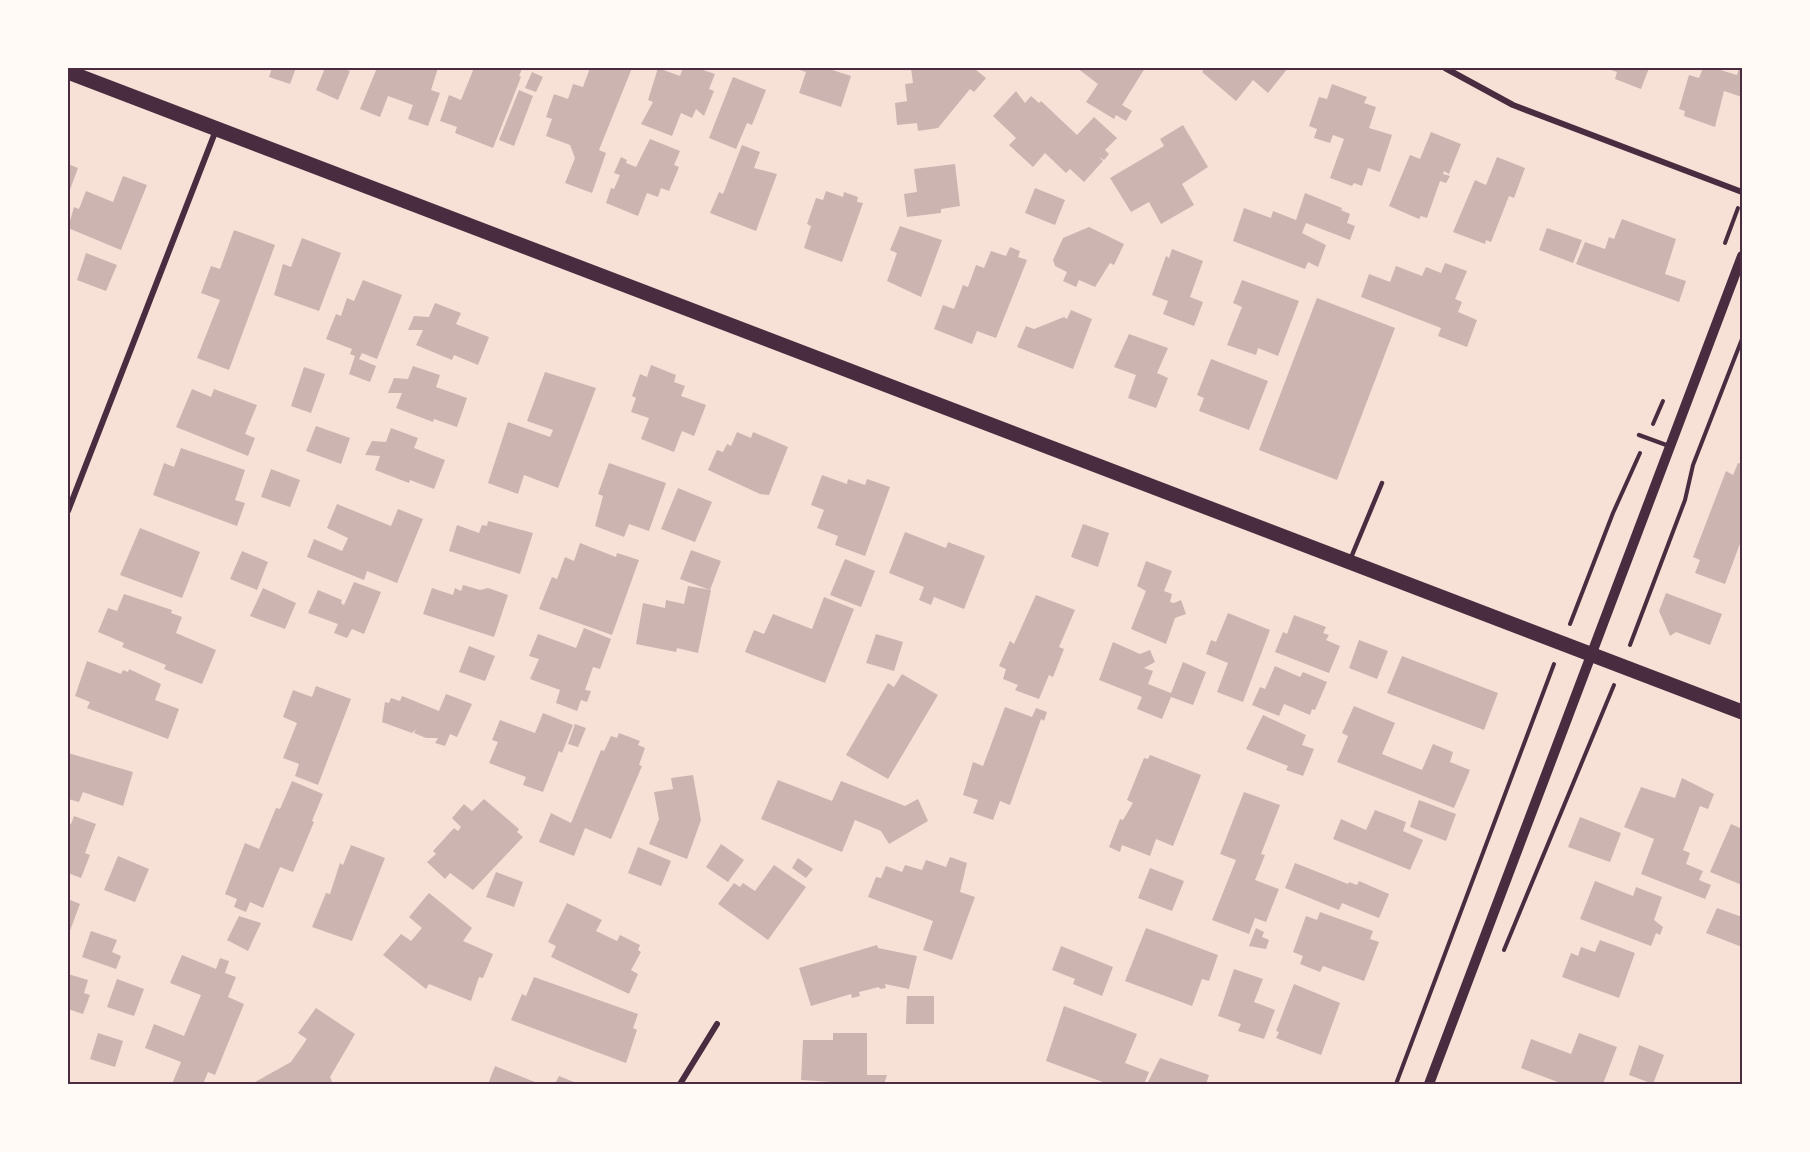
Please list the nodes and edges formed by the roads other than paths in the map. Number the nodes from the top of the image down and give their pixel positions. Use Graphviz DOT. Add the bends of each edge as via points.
graph roads {
  1 [pos="1446,68"];
  2 [pos="68,72"];
  3 [pos="216,129"];
  4 [pos="1743,192"];
  5 [pos="1743,256"];
  6 [pos="1639,435"];
  7 [pos="1669,446"];
  8 [pos="1382,483"];
  9 [pos="68,511"];
  10 [pos="1349,562"];
  11 [pos="1592,655"];
  12 [pos="1743,712"];
  13 [pos="717,1024"];
  14 [pos="680,1084"];
  15 [pos="1429,1084"];
  1 -- 4 [label="street" via="1513,105"];
  2 -- 3 [label="main road"];
  3 -- 9 [label="street"];
  3 -- 10 [label="main road"];
  5 -- 7 [label="street"];
  6 -- 7 [label="lane"];
  7 -- 11 [label="street"];
  8 -- 10 [label="lane"];
  10 -- 11 [label="main road"];
  11 -- 12 [label="main road"];
  11 -- 15 [label="street"];
  13 -- 14 [label="street"];
}
